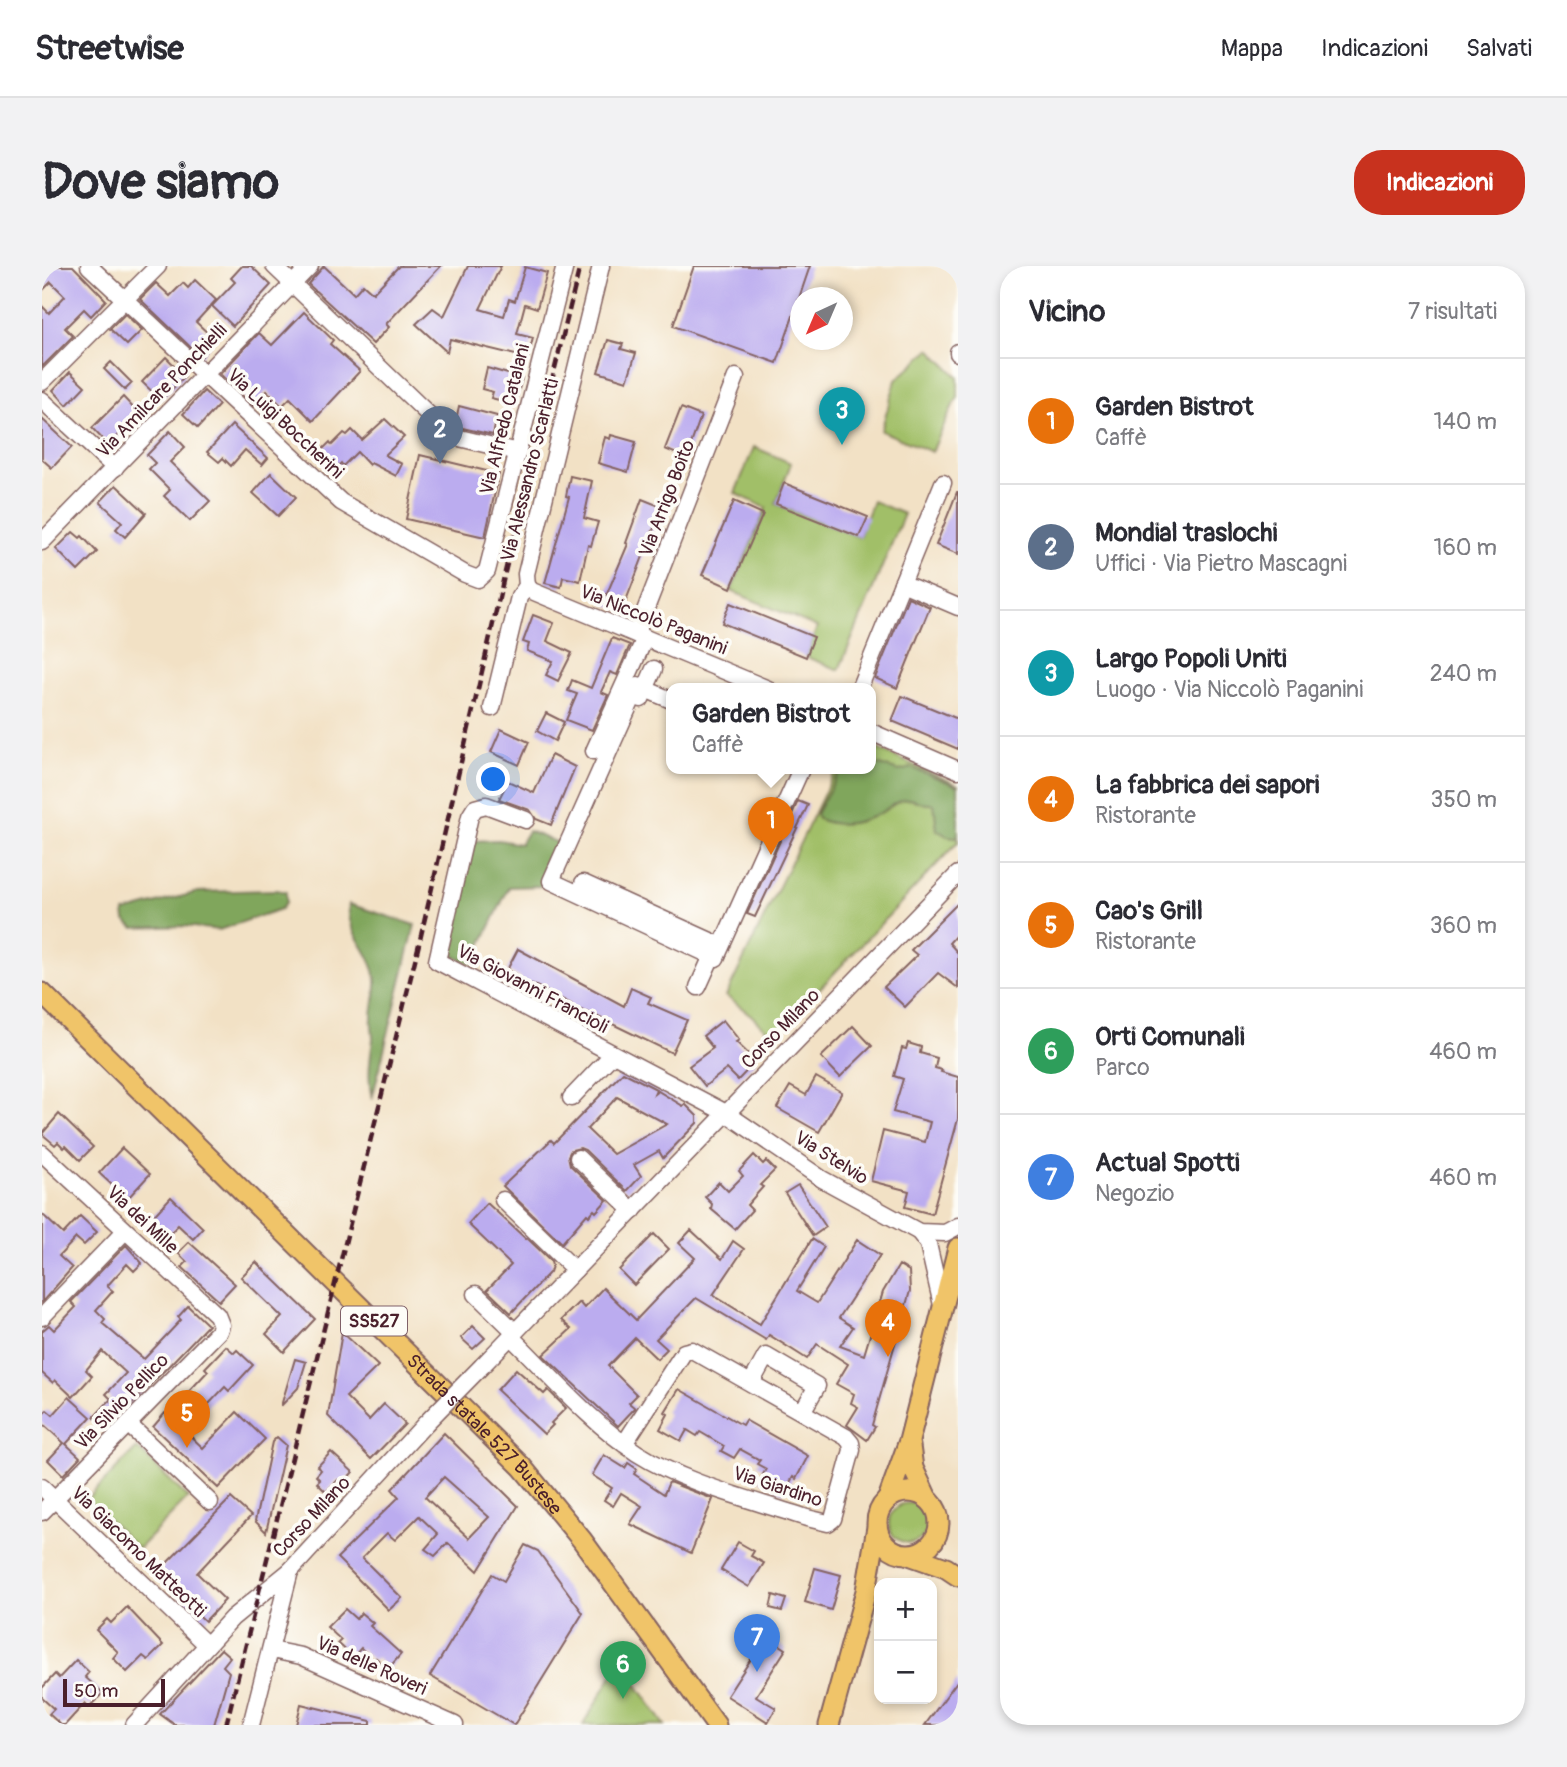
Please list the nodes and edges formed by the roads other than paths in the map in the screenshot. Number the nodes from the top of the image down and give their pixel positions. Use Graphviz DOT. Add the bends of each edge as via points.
graph roads {
  1 [pos="89,266"];
  2 [pos="158,266"];
  3 [pos="274,266"];
  4 [pos="310,266"];
  5 [pos="565,266"];
  6 [pos="601,266"];
  7 [pos="292,285"];
  8 [pos="124,300"];
  9 [pos="204,375"];
  10 [pos="736,377"];
  11 [pos="42,382"];
  12 [pos="42,400"];
  13 [pos="518,452"];
  14 [pos="115,468"];
  15 [pos="943,483"];
  16 [pos="42,542"];
  17 [pos="478,579"];
  18 [pos="902,583"];
  19 [pos="527,586"];
  20 [pos="958,607"];
  21 [pos="641,636"];
  22 [pos="654,669"];
  23 [pos="754,683"];
  24 [pos="861,683"];
  25 [pos="645,692"];
  26 [pos="666,699"];
  27 [pos="666,703"];
  28 [pos="492,708"];
  29 [pos="876,734"];
  30 [pos="594,751"];
  31 [pos="958,770"];
  32 [pos="794,774"];
  33 [pos="799,774"];
  34 [pos="526,820"];
  35 [pos="958,874"];
  36 [pos="714,950"];
  37 [pos="698,987"];
  38 [pos="42,993"];
  39 [pos="613,1054"];
  40 [pos="571,1098"];
  41 [pos="726,1113"];
  42 [pos="42,1153"];
  43 [pos="578,1158"];
  44 [pos="503,1200"];
  45 [pos="633,1211"];
  46 [pos="958,1226"];
  47 [pos="125,1231"];
  48 [pos="919,1232"];
  49 [pos="958,1248"];
  50 [pos="575,1270"];
  51 [pos="476,1294"];
  52 [pos="943,1306"];
  53 [pos="217,1315"];
  54 [pos="42,1317"];
  55 [pos="513,1335"];
  56 [pos="751,1383"];
  57 [pos="803,1412"];
  58 [pos="128,1424"];
  59 [pos="909,1441"];
  60 [pos="624,1444"];
  61 [pos="42,1488"];
  62 [pos="927,1498"];
  63 [pos="54,1499"];
  64 [pos="888,1499"];
  65 [pos="210,1502"];
  66 [pos="42,1512"];
  67 [pos="940,1524"];
  68 [pos="877,1527"];
  69 [pos="906,1555"];
  70 [pos="290,1571"];
  71 [pos="958,1574"];
  72 [pos="866,1591"];
  73 [pos="206,1645"];
  74 [pos="271,1650"];
  75 [pos="134,1725"];
  76 [pos="251,1725"];
  77 [pos="455,1725"];
  78 [pos="716,1725"];
  79 [pos="829,1725"];
  1 -- 8 [label="street, Via Luigi Boccherini"];
  2 -- 8 [label="street"];
  3 -- 7 [label="street"];
  4 -- 7 [label="street, Via Amilcare Ponchielli"];
  5 -- 13 [label="street, Via Alfredo Catalani"];
  6 -- 19 [label="street, Via Alessandro Scarlatti" via="526,574"];
  7 -- 9 [label="street, Via Amilcare Ponchielli"];
  7 -- 13 [label="street" via="451,436"];
  8 -- 9 [label="street, Via Luigi Boccherini"];
  8 -- 11 [label="street"];
  9 -- 14 [label="street, Via Amilcare Ponchielli"];
  9 -- 17 [label="street, Via Luigi Boccherini" via="341,502"];
  10 -- 21 [label="street, Via Arrigo Boito"];
  12 -- 14 [label="street"];
  13 -- 17 [label="street, Via Alfredo Catalani" via="487,571"];
  14 -- 16 [label="street, Via Amilcare Ponchielli"];
  15 -- 18 [label="street"];
  18 -- 20 [label="street"];
  18 -- 24 [label="street"];
  19 -- 21 [label="street, Via Niccolò Paganini"];
  19 -- 28 [label="street, Via Alessandro Scarlatti" via="519,597"];
  21 -- 23 [label="street, Via Niccolò Paganini"];
  21 -- 30 [label="street, Via Arrigo Boito"];
  22 -- 25 [label="street"];
  25 -- 26 [label="street"];
  25 -- 27 [label="street"];
  25 -- 36 [label="street" via="638,686 551,881"];
  29 -- 31 [label="street"];
  32 -- 36 [label="street"];
  33 -- 36 [label="street" via="716,958"];
  34 -- 39 [label="street, Via Giovanni Francioli" via="486,805 475,808 437,961"];
  35 -- 41 [label="street, Corso Milano"];
  36 -- 37 [label="street"];
  38 -- 78 [label="main road, Strada statale 527 Bustese / SS527" via="522,1467 582,1540"];
  39 -- 40 [label="street, Via Giovanni Francioli"];
  39 -- 41 [label="street, Via Giovanni Francioli"];
  41 -- 45 [label="street, Corso Milano"];
  41 -- 48 [label="street, Via Stelvio" via="822,1179"];
  42 -- 47 [label="street, Via dei Mille"];
  43 -- 45 [label="street"];
  44 -- 50 [label="street"];
  45 -- 50 [label="street, Corso Milano"];
  46 -- 48 [label="street" via="945,1233"];
  47 -- 53 [label="street, Via dei Mille"];
  47 -- 54 [label="street"];
  48 -- 52 [label="street" via="928,1244"];
  49 -- 52 [label="main road"];
  50 -- 55 [label="street, Corso Milano"];
  51 -- 55 [label="street"];
  52 -- 59 [label="main road"];
  53 -- 58 [label="street, Via Silvio Pellico" via="219,1331"];
  55 -- 60 [label="street, Via Giardino"];
  55 -- 70 [label="street, Corso Milano, bridge"];
  56 -- 57 [label="street, Via Giardino"];
  56 -- 57 [label="street" via="766,1356 817,1386"];
  56 -- 60 [label="street, Via Giardino" via="692,1350 684,1352"];
  57 -- 60 [label="street, Via Giardino" via="851,1443 836,1513 828,1523 683,1475"];
  58 -- 63 [label="street, Via Silvio Pellico"];
  58 -- 65 [label="street"];
  59 -- 62 [label="main road" via="913,1468"];
  59 -- 64 [label="main road"];
  61 -- 63 [label="street, Via Giacomo Matteotti"];
  62 -- 64 [label="main road" via="907,1492"];
  62 -- 67 [label="main road"];
  63 -- 66 [label="street, Via Silvio Pellico"];
  63 -- 73 [label="street, Via Giacomo Matteotti"];
  64 -- 68 [label="main road" via="877,1517"];
  67 -- 69 [label="main road" via="926,1550"];
  67 -- 71 [label="main road" via="944,1547"];
  68 -- 69 [label="main road" via="887,1546"];
  68 -- 72 [label="main road"];
  69 -- 71 [label="main road"];
  69 -- 72 [label="main road" via="884,1566"];
  70 -- 73 [label="street, Corso Milano"];
  70 -- 74 [label="street"];
  72 -- 79 [label="main road"];
  73 -- 75 [label="street, Corso Milano"];
  74 -- 76 [label="street"];
  74 -- 77 [label="street, Via delle Roveri" via="300,1656"];
}
